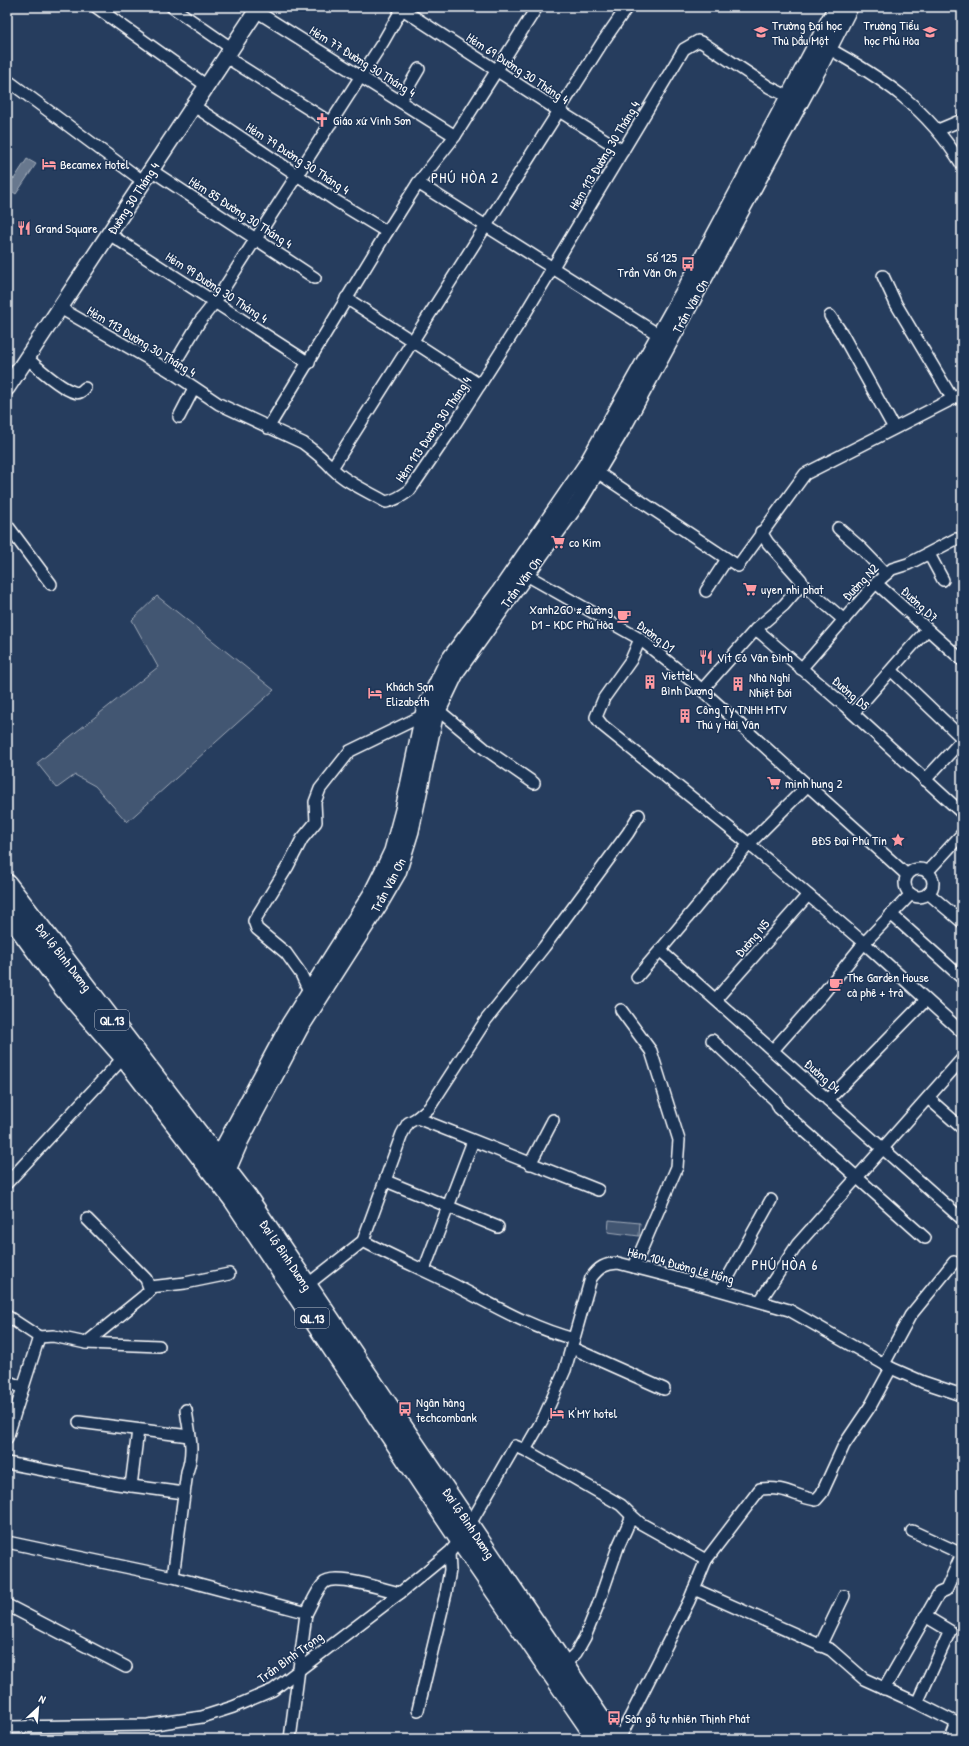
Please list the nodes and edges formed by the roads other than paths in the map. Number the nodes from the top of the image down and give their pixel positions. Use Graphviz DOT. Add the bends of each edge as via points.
graph roads {
  1 [pos="96,7"];
  2 [pos="172,7"];
  3 [pos="627,7"];
  4 [pos="836,7"];
  5 [pos="850,7"];
  6 [pos="401,8"];
  7 [pos="535,8"];
  8 [pos="258,9"];
  9 [pos="823,45"];
  10 [pos="229,53"];
  11 [pos="419,68"];
  12 [pos="497,70"];
  13 [pos="361,77"];
  14 [pos="7,80"];
  15 [pos="207,86"];
  16 [pos="789,97"];
  17 [pos="400,100"];
  18 [pos="194,106"];
  19 [pos="559,111"];
  20 [pos="962,120"];
  21 [pos="331,123"];
  22 [pos="938,130"];
  23 [pos="455,136"];
  24 [pos="623,151"];
  25 [pos="962,164"];
  26 [pos="298,175"];
  27 [pos="148,176"];
  28 [pos="418,183"];
  29 [pos="486,226"];
  30 [pos="387,232"];
  31 [pos="109,234"];
  32 [pos="255,238"];
  33 [pos="553,267"];
  34 [pos="883,276"];
  35 [pos="315,278"];
  36 [pos="346,298"];
  37 [pos="215,302"];
  38 [pos="60,308"];
  39 [pos="830,316"];
  40 [pos="660,335"];
  41 [pos="412,340"];
  42 [pos="26,358"];
  43 [pos="309,363"];
  44 [pos="170,371"];
  45 [pos="480,385"];
  46 [pos="7,388"];
  47 [pos="86,388"];
  48 [pos="194,388"];
  49 [pos="957,396"];
  50 [pos="179,417"];
  51 [pos="268,428"];
  52 [pos="894,428"];
  53 [pos="332,468"];
  54 [pos="597,472"];
  55 [pos="7,525"];
  56 [pos="838,528"];
  57 [pos="761,532"];
  58 [pos="956,539"];
  59 [pos="929,554"];
  60 [pos="727,559"];
  61 [pos="521,572"];
  62 [pos="886,574"];
  63 [pos="942,580"];
  64 [pos="876,583"];
  65 [pos="51,584"];
  66 [pos="802,584"];
  67 [pos="706,591"];
  68 [pos="844,620"];
  69 [pos="756,629"];
  70 [pos="928,630"];
  71 [pos="640,638"];
  72 [pos="962,660"];
  73 [pos="801,669"];
  74 [pos="892,671"];
  75 [pos="702,690"];
  76 [pos="438,710"];
  77 [pos="853,713"];
  78 [pos="422,716"];
  79 [pos="962,739"];
  80 [pos="925,780"];
  81 [pos="534,782"];
  82 [pos="807,786"];
  83 [pos="962,813"];
  84 [pos="639,815"];
  85 [pos="962,834"];
  86 [pos="750,844"];
  87 [pos="927,872"];
  88 [pos="907,875"];
  89 [pos="7,884"];
  90 [pos="928,893"];
  91 [pos="911,894"];
  92 [pos="808,895"];
  93 [pos="7,911"];
  94 [pos="891,914"];
  95 [pos="962,922"];
  96 [pos="864,943"];
  97 [pos="663,951"];
  98 [pos="637,977"];
  99 [pos="962,978"];
  100 [pos="314,995"];
  101 [pos="716,999"];
  102 [pos="926,1000"];
  103 [pos="621,1010"];
  104 [pos="962,1032"];
  105 [pos="712,1040"];
  106 [pos="773,1050"];
  107 [pos="124,1057"];
  108 [pos="962,1059"];
  109 [pos="928,1098"];
  110 [pos="828,1100"];
  111 [pos="417,1118"];
  112 [pos="552,1120"];
  113 [pos="962,1128"];
  114 [pos="473,1141"];
  115 [pos="882,1148"];
  116 [pos="223,1164"];
  117 [pos="530,1164"];
  118 [pos="856,1177"];
  119 [pos="386,1181"];
  120 [pos="7,1183"];
  121 [pos="598,1190"];
  122 [pos="771,1200"];
  123 [pos="448,1206"];
  124 [pos="87,1219"];
  125 [pos="962,1219"];
  126 [pos="498,1227"];
  127 [pos="925,1238"];
  128 [pos="363,1241"];
  129 [pos="954,1262"];
  130 [pos="634,1267"];
  131 [pos="424,1270"];
  132 [pos="228,1274"];
  133 [pos="307,1285"];
  134 [pos="150,1286"];
  135 [pos="721,1290"];
  136 [pos="760,1301"];
  137 [pos="7,1316"];
  138 [pos="39,1337"];
  139 [pos="86,1343"];
  140 [pos="573,1344"];
  141 [pos="158,1346"];
  142 [pos="888,1366"];
  143 [pos="7,1381"];
  144 [pos="23,1388"];
  145 [pos="664,1389"];
  146 [pos="962,1394"];
  147 [pos="186,1410"];
  148 [pos="10,1420"];
  149 [pos="79,1422"];
  150 [pos="138,1430"];
  151 [pos="190,1436"];
  152 [pos="7,1438"];
  153 [pos="525,1450"];
  154 [pos="7,1462"];
  155 [pos="131,1486"];
  156 [pos="184,1493"];
  157 [pos="632,1516"];
  158 [pos="912,1531"];
  159 [pos="460,1539"];
  160 [pos="7,1542"];
  161 [pos="962,1554"];
  162 [pos="706,1560"];
  163 [pos="173,1577"];
  164 [pos="694,1589"];
  165 [pos="400,1593"];
  166 [pos="844,1596"];
  167 [pos="7,1605"];
  168 [pos="306,1614"];
  169 [pos="925,1616"];
  170 [pos="820,1646"];
  171 [pos="563,1666"];
  172 [pos="126,1668"];
  173 [pos="300,1669"];
  174 [pos="884,1689"];
  175 [pos="917,1703"];
  176 [pos="418,1710"];
  177 [pos="7,1727"];
  178 [pos="290,1739"];
  179 [pos="597,1739"];
  180 [pos="614,1739"];
  181 [pos="619,1739"];
  182 [pos="951,1739"];
  1 -- 15 [label="street"];
  2 -- 10 [label="street"];
  3 -- 19 [label="street"];
  4 -- 9 [label="street, Trần Văn Ơn"];
  5 -- 9 [label="street, Trần Văn Ơn"];
  6 -- 12 [label="street, Hẻm 69 Đường 30 Tháng 4"];
  6 -- 13 [label="street"];
  7 -- 12 [label="street"];
  8 -- 10 [label="street, Đường 30 Tháng 4"];
  8 -- 13 [label="street, Hẻm 77 Đường 30 Tháng 4"];
  9 -- 16 [label="street, Trần Văn Ơn"];
  9 -- 22 [label="street" via="890,86 918,108"];
  9 -- 54 [label="street, Trần Văn Ơn" via="697,294"];
  10 -- 15 [label="street, Đường 30 Tháng 4"];
  10 -- 21 [label="street"];
  11 -- 17 [label="street"];
  12 -- 19 [label="street, Hẻm 69 Đường 30 Tháng 4"];
  12 -- 23 [label="street"];
  13 -- 17 [label="street, Hẻm 77 Đường 30 Tháng 4"];
  13 -- 21 [label="street"];
  14 -- 27 [label="street, Hẻm 85 Đường 30 Tháng 4"];
  15 -- 18 [label="street, Đường 30 Tháng 4"];
  16 -- 24 [label="street, Hẻm 113 Đường 30 Tháng 4" via="698,41 684,49"];
  16 -- 40 [label="street, Trần Văn Ơn"];
  17 -- 23 [label="street, Hẻm 77 Đường 30 Tháng 4"];
  18 -- 26 [label="street, Hẻm 79 Đường 30 Tháng 4"];
  18 -- 27 [label="street, Đường 30 Tháng 4"];
  19 -- 24 [label="street, Hẻm 69 Đường 30 Tháng 4"];
  19 -- 29 [label="street"];
  20 -- 22 [label="street"];
  21 -- 26 [label="street"];
  22 -- 25 [label="street"];
  23 -- 28 [label="street"];
  24 -- 33 [label="street, Hẻm 113 Đường 30 Tháng 4"];
  26 -- 30 [label="street, Hẻm 79 Đường 30 Tháng 4"];
  26 -- 32 [label="street"];
  27 -- 31 [label="street, Đường 30 Tháng 4"];
  27 -- 32 [label="street, Hẻm 85 Đường 30 Tháng 4"];
  28 -- 29 [label="street"];
  28 -- 30 [label="street"];
  29 -- 33 [label="street"];
  29 -- 41 [label="street"];
  30 -- 36 [label="street"];
  31 -- 37 [label="street, Hẻm 99 Đường 30 Tháng 4"];
  31 -- 38 [label="street, Đường 30 Tháng 4"];
  32 -- 35 [label="street, Hẻm 85 Đường 30 Tháng 4"];
  32 -- 37 [label="street"];
  33 -- 40 [label="street"];
  33 -- 45 [label="street, Hẻm 113 Đường 30 Tháng 4"];
  34 -- 49 [label="street" via="896,304"];
  36 -- 41 [label="street"];
  36 -- 43 [label="street"];
  37 -- 43 [label="street, Hẻm 99 Đường 30 Tháng 4"];
  37 -- 44 [label="street"];
  38 -- 42 [label="street, Đường 30 Tháng 4"];
  38 -- 44 [label="street, Hẻm 113 Đường 30 Tháng 4"];
  39 -- 52 [label="street"];
  40 -- 61 [label="street, Trần Văn Ơn"];
  41 -- 45 [label="street"];
  41 -- 53 [label="street"];
  42 -- 46 [label="street, Đường 30 Tháng 4"];
  42 -- 47 [label="street" via="75,393"];
  43 -- 51 [label="street"];
  44 -- 48 [label="street, Hẻm 113 Đường 30 Tháng 4"];
  45 -- 53 [label="street, Hẻm 113 Đường 30 Tháng 4" via="410,490 400,498 386,502"];
  48 -- 50 [label="street"];
  48 -- 51 [label="street, Hẻm 113 Đường 30 Tháng 4" via="219,404"];
  49 -- 52 [label="street"];
  51 -- 53 [label="street, Hẻm 113 Đường 30 Tháng 4" via="303,443"];
  52 -- 57 [label="street" via="805,474"];
  54 -- 60 [label="street"];
  54 -- 61 [label="street, Trần Văn Ơn" via="579,501"];
  55 -- 65 [label="street"];
  56 -- 62 [label="street"];
  57 -- 60 [label="street" via="738,566"];
  57 -- 66 [label="street"];
  58 -- 59 [label="street, Đường N2"];
  59 -- 62 [label="street, Đường N2" via="892,569"];
  59 -- 63 [label="street"];
  60 -- 67 [label="street"];
  61 -- 71 [label="street, Đường D1"];
  61 -- 76 [label="street, Trần Văn Ơn" via="462,663"];
  61 -- 78 [label="street, Trần Văn Ơn" via="447,662"];
  62 -- 64 [label="street, Đường N2"];
  64 -- 68 [label="street, Đường N2"];
  64 -- 70 [label="street, Đường D7"];
  66 -- 68 [label="street"];
  66 -- 69 [label="street" via="784,605"];
  68 -- 73 [label="street, Đường N2"];
  69 -- 73 [label="street, Đường D5"];
  69 -- 75 [label="street"];
  70 -- 72 [label="street, Đường D7"];
  70 -- 74 [label="street" via="905,653"];
  71 -- 75 [label="street, Đường D1"];
  71 -- 86 [label="street" via="631,660 604,698 596,717 602,725"];
  73 -- 77 [label="street, Đường D5"];
  74 -- 77 [label="street"];
  74 -- 79 [label="street"];
  75 -- 82 [label="street, Đường D1"];
  76 -- 81 [label="street" via="485,749"];
  76 -- 100 [label="street, Trần Văn Ơn" via="411,831 398,873 380,904"];
  77 -- 80 [label="street, Đường D5"];
  78 -- 100 [label="street, Trần Văn Ơn" via="392,851 371,894"];
  78 -- 100 [label="street" via="350,751 320,789 315,802 316,822 302,839 254,921 257,929 286,953"];
  79 -- 80 [label="street"];
  80 -- 83 [label="street, Đường D5"];
  82 -- 86 [label="street"];
  82 -- 88 [label="street, Đường D1"];
  84 -- 111 [label="street" via="544,947 486,1020 429,1108"];
  85 -- 87 [label="street"];
  86 -- 92 [label="street"];
  86 -- 97 [label="street"];
  87 -- 88 [label="street" via="918,869"];
  87 -- 90 [label="street" via="932,882"];
  88 -- 91 [label="street" via="905,885"];
  89 -- 116 [label="highway, Đại lộ Bình Dương / QL.13"];
  90 -- 91 [label="street" via="919,896"];
  90 -- 95 [label="street"];
  91 -- 94 [label="street"];
  92 -- 96 [label="street"];
  92 -- 101 [label="street, Đường N5"];
  93 -- 107 [label="highway, Đại lộ Bình Dương / QL.13" via="61,985"];
  94 -- 96 [label="street"];
  94 -- 99 [label="street"];
  96 -- 102 [label="street"];
  96 -- 106 [label="street"];
  97 -- 98 [label="street"];
  97 -- 101 [label="street, Đường D4"];
  100 -- 116 [label="street, Trần Văn Ơn" via="270,1084"];
  101 -- 106 [label="street, Đường D4"];
  102 -- 104 [label="street"];
  102 -- 110 [label="street"];
  103 -- 130 [label="street" via="651,1051 680,1140 677,1167"];
  105 -- 118 [label="street" via="776,1101 779,1108"];
  106 -- 110 [label="street, Đường D4"];
  107 -- 120 [label="street"];
  107 -- 159 [label="highway, Đại lộ Bình Dương / QL.13" via="233,1199"];
  108 -- 109 [label="street"];
  109 -- 113 [label="street"];
  109 -- 115 [label="street"];
  110 -- 115 [label="street, Đường D4"];
  111 -- 114 [label="street"];
  111 -- 119 [label="street" via="408,1123 402,1134"];
  112 -- 117 [label="street"];
  114 -- 117 [label="street"];
  114 -- 123 [label="street"];
  115 -- 118 [label="street"];
  115 -- 125 [label="street, Đường D4"];
  116 -- 133 [label="highway, Đại lộ Bình Dương / QL.13"];
  117 -- 121 [label="street"];
  118 -- 127 [label="street"];
  118 -- 136 [label="street" via="797,1245"];
  119 -- 123 [label="street"];
  119 -- 128 [label="street"];
  122 -- 135 [label="street"];
  123 -- 126 [label="street"];
  123 -- 131 [label="street"];
  124 -- 134 [label="street"];
  128 -- 131 [label="street"];
  128 -- 133 [label="street"];
  129 -- 142 [label="street" via="910,1316"];
  130 -- 135 [label="street, Hẻm 104 Đường Lê Hồng"];
  130 -- 140 [label="street, Hẻm 104 Đường Lê Hồng" via="618,1263 598,1268 591,1278"];
  131 -- 140 [label="street" via="508,1314"];
  132 -- 134 [label="street" via="185,1283"];
  133 -- 159 [label="highway, Đại lộ Bình Dương / QL.13"];
  134 -- 139 [label="street" via="150,1290 144,1296"];
  135 -- 136 [label="street, Hẻm 104 Đường Lê Hồng"];
  136 -- 142 [label="street, Hẻm 104 Đường Lê Hồng" via="789,1310"];
  137 -- 138 [label="street"];
  138 -- 139 [label="street" via="53,1336"];
  138 -- 144 [label="street"];
  139 -- 141 [label="street"];
  140 -- 145 [label="street"];
  140 -- 153 [label="street, Hẻm 104 Đường Lê Hồng" via="554,1397"];
  142 -- 146 [label="street, Hẻm 104 Đường Lê Hồng" via="923,1382"];
  142 -- 162 [label="street" via="871,1406 844,1445 822,1493 816,1500 784,1489 760,1489"];
  143 -- 144 [label="street"];
  144 -- 148 [label="street"];
  147 -- 151 [label="street"];
  148 -- 152 [label="street"];
  149 -- 150 [label="street"];
  150 -- 151 [label="street"];
  150 -- 155 [label="street"];
  151 -- 156 [label="street" via="192,1460 187,1472"];
  153 -- 157 [label="street" via="621,1505"];
  153 -- 159 [label="street" via="515,1446"];
  154 -- 155 [label="street"];
  155 -- 156 [label="street"];
  156 -- 163 [label="street"];
  157 -- 162 [label="street"];
  157 -- 171 [label="street" via="584,1637 576,1653"];
  158 -- 161 [label="street"];
  159 -- 165 [label="street, Trần Bình Trọng"];
  159 -- 171 [label="highway, Đại lộ Bình Dương / QL.13"];
  159 -- 176 [label="street" via="450,1570"];
  159 -- 179 [label="highway, Đại lộ Bình Dương / QL.13"];
  160 -- 163 [label="street"];
  161 -- 169 [label="street" via="946,1590 939,1592"];
  162 -- 164 [label="street"];
  163 -- 168 [label="street"];
  164 -- 170 [label="street"];
  164 -- 181 [label="street"];
  165 -- 168 [label="street" via="345,1580 332,1580 323,1583"];
  165 -- 173 [label="street, Trần Bình Trọng"];
  166 -- 170 [label="street"];
  167 -- 172 [label="street"];
  168 -- 173 [label="street"];
  169 -- 174 [label="street"];
  169 -- 175 [label="street" via="950,1631"];
  170 -- 174 [label="street" via="830,1650 864,1679"];
  171 -- 180 [label="highway, Đại lộ Bình Dương / QL.13"];
  173 -- 177 [label="street, Trần Bình Trọng" via="273,1690 202,1717 148,1725"];
  173 -- 178 [label="street"];
  174 -- 175 [label="street"];
  175 -- 182 [label="street" via="955,1722"];
}
